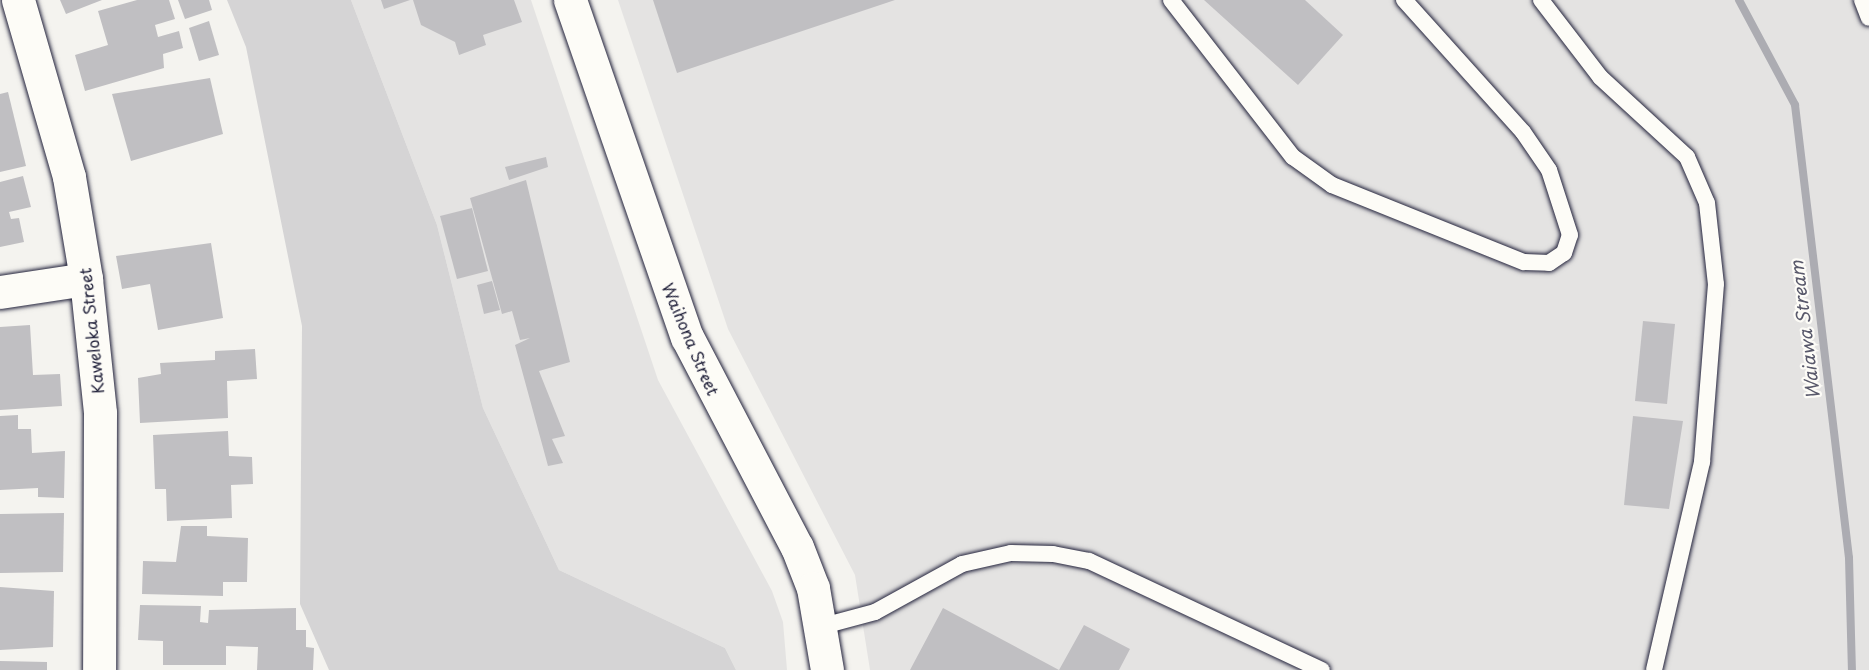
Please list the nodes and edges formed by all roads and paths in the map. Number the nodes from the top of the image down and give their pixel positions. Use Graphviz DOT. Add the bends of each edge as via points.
graph roads {
  1 [pos="18,0"];
  2 [pos="570,0"];
  3 [pos="1171,0"];
  4 [pos="1404,0"];
  5 [pos="1541,0"];
  6 [pos="1862,0"];
  7 [pos="1869,18"];
  8 [pos="86,279"];
  9 [pos="0,292"];
  10 [pos="823,626"];
  11 [pos="99,670"];
  12 [pos="827,670"];
  13 [pos="1322,670"];
  14 [pos="1654,670"];
  1 -- 8 [label="street, Kaweloka Street" via="69,177"];
  2 -- 10 [label="street, Waihona Street" via="687,337 797,547"];
  3 -- 4 [label="lane" via="1293,157 1332,185 1524,262 1549,263 1564,253 1570,235 1549,170 1523,132"];
  5 -- 14 [label="lane" via="1600,78 1687,157 1707,203 1716,284 1702,462"];
  6 -- 7 [label="lane"];
  8 -- 9 [label="street"];
  8 -- 11 [label="street, Kaweloka Street" via="100,413"];
  10 -- 12 [label="street, Waihona Street"];
  10 -- 13 [label="lane" via="875,612 962,564 1011,553 1053,554 1089,561"];
}
